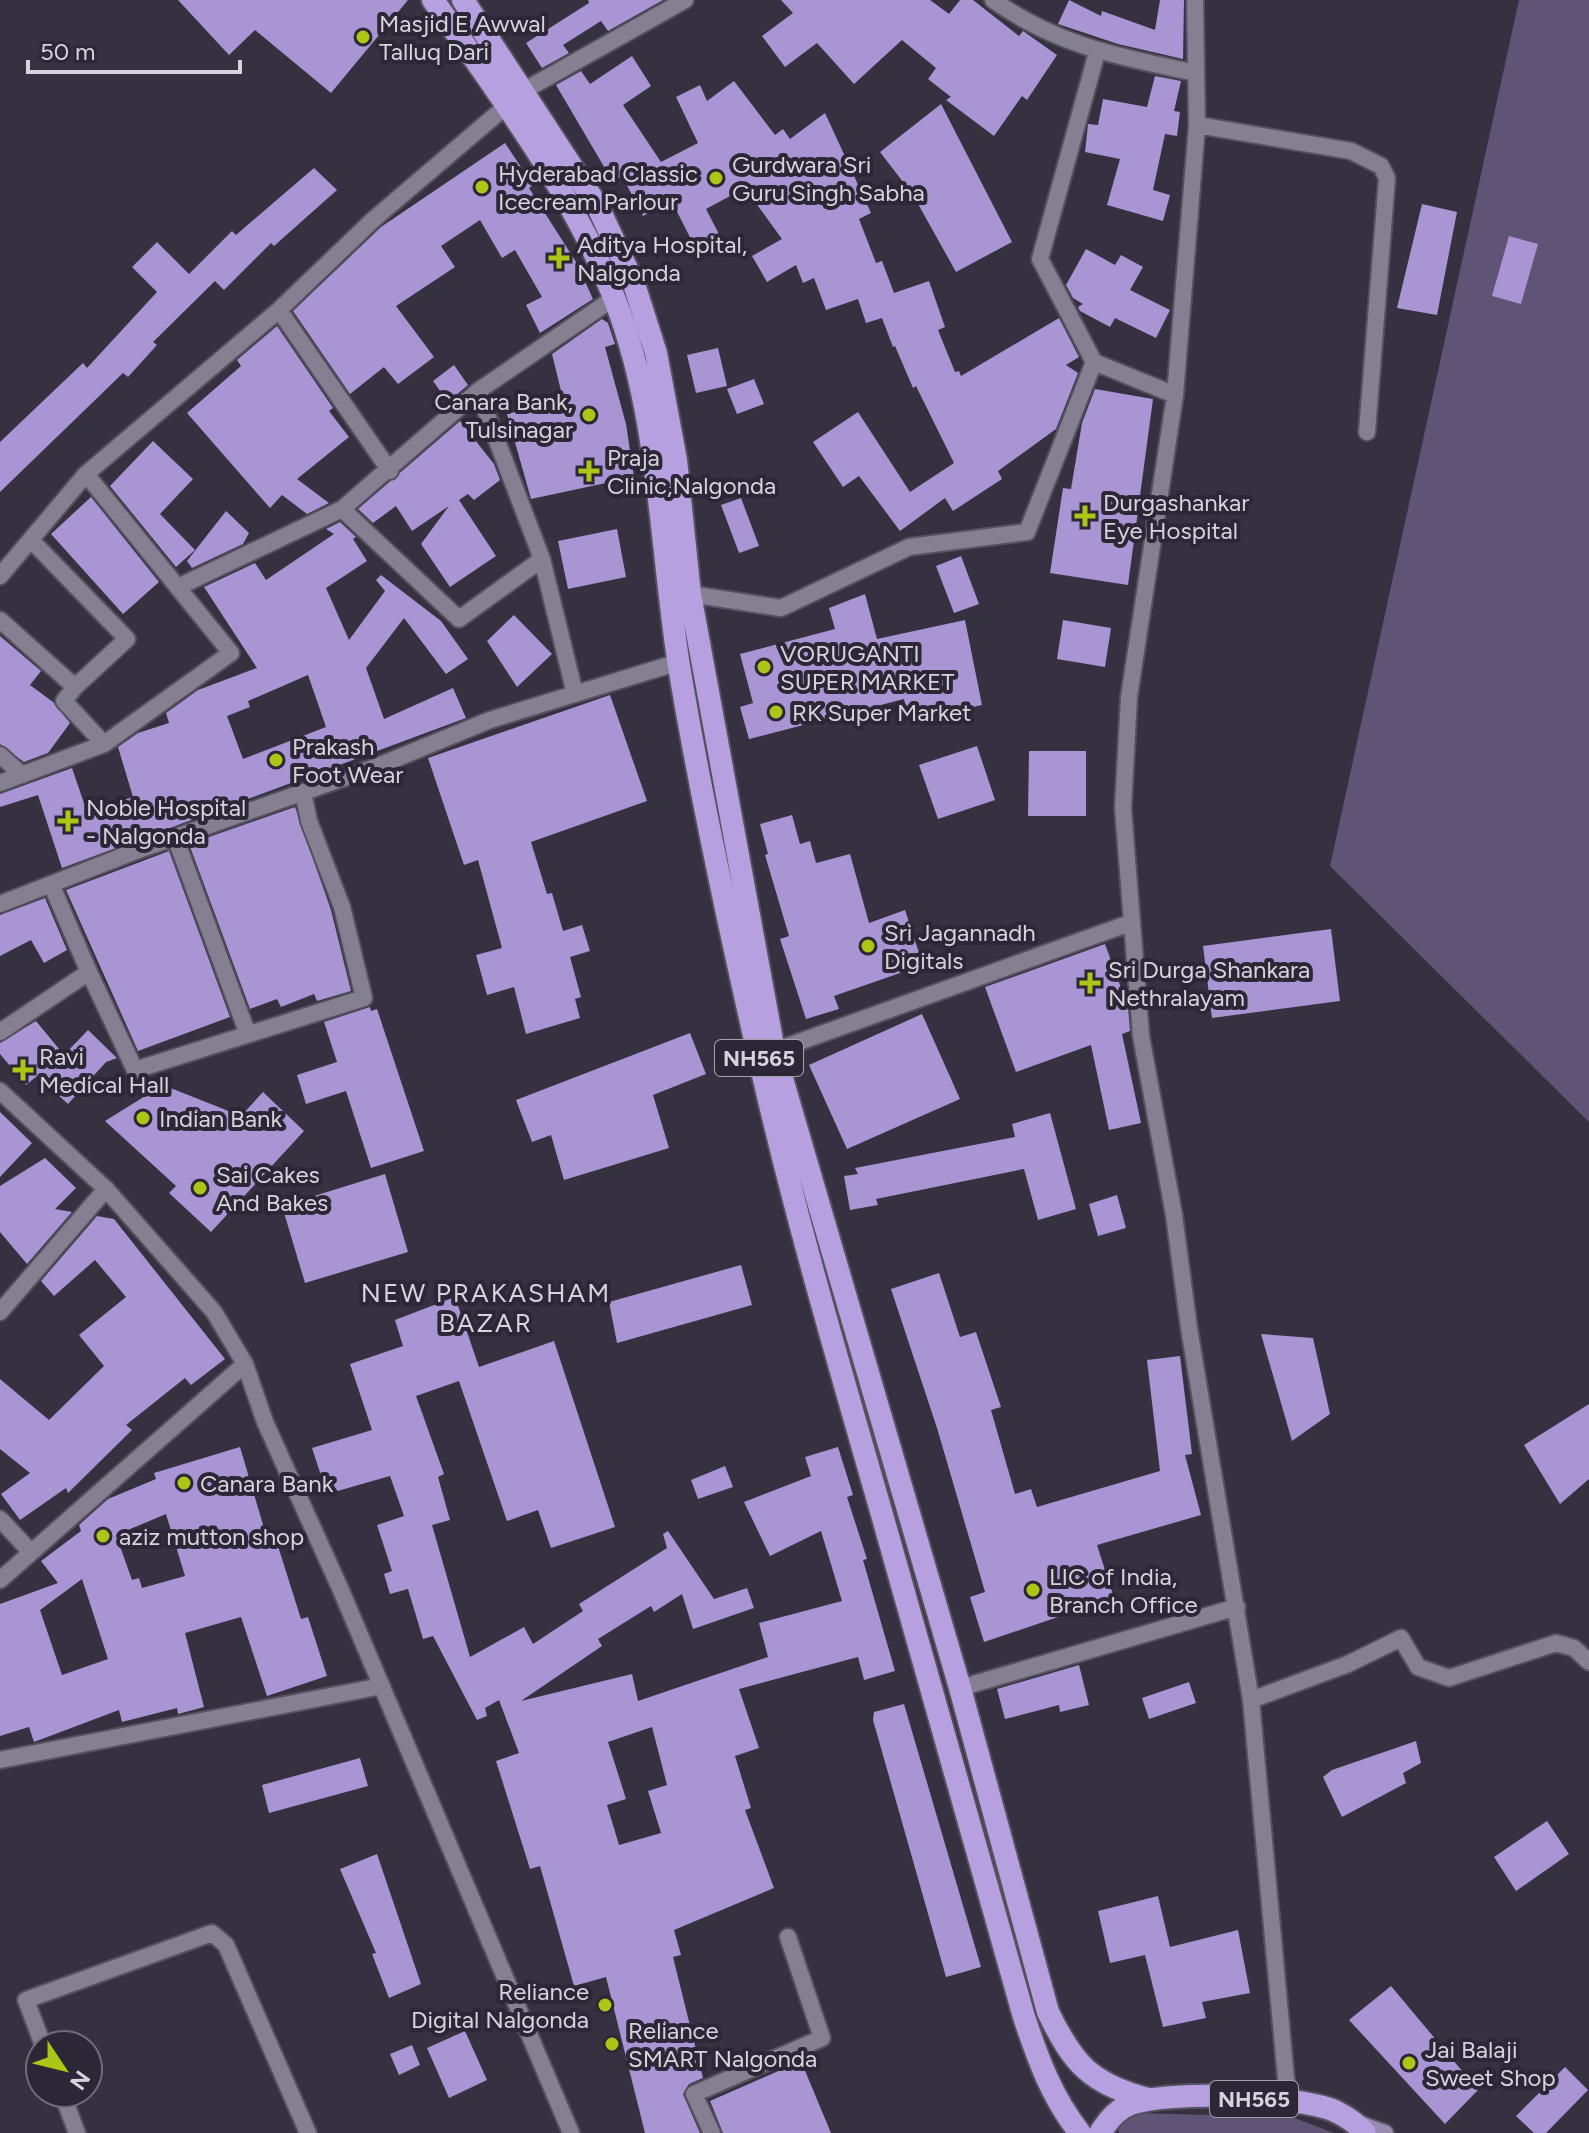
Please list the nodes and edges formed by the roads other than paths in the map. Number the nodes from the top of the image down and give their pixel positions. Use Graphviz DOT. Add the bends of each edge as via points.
graph roads {
  1 [pos="433,0"];
  2 [pos="463,0"];
  3 [pos="685,0"];
  4 [pos="993,0"];
  5 [pos="1195,0"];
  6 [pos="1097,52"];
  7 [pos="1196,73"];
  8 [pos="516,98"];
  9 [pos="1197,125"];
  10 [pos="614,298"];
  11 [pos="279,310"];
  12 [pos="1094,362"];
  13 [pos="478,391"];
  14 [pos="1175,395"];
  15 [pos="1367,432"];
  16 [pos="390,471"];
  17 [pos="86,474"];
  18 [pos="342,509"];
  19 [pos="31,540"];
  20 [pos="542,559"];
  21 [pos="0,576"];
  22 [pos="178,587"];
  23 [pos="690,594"];
  24 [pos="0,620"];
  25 [pos="679,662"];
  26 [pos="75,687"];
  27 [pos="575,694"];
  28 [pos="104,744"];
  29 [pos="0,755"];
  30 [pos="22,775"];
  31 [pos="0,783"];
  32 [pos="303,792"];
  33 [pos="175,837"];
  34 [pos="51,884"];
  35 [pos="0,904"];
  36 [pos="1130,923"];
  37 [pos="89,972"];
  38 [pos="0,1032"];
  39 [pos="247,1032"];
  40 [pos="774,1051"];
  41 [pos="0,1092"];
  42 [pos="106,1189"];
  43 [pos="0,1312"];
  44 [pos="245,1364"];
  45 [pos="0,1519"];
  46 [pos="30,1551"];
  47 [pos="0,1580"];
  48 [pos="1237,1607"];
  49 [pos="1589,1662"];
  50 [pos="382,1686"];
  51 [pos="960,1688"];
  52 [pos="1251,1700"];
  53 [pos="0,1760"];
  54 [pos="788,1937"];
  55 [pos="37,2029"];
  56 [pos="1148,2099"];
  57 [pos="1288,2100"];
  58 [pos="68,2109"];
  59 [pos="1360,2128"];
  60 [pos="77,2133"];
  61 [pos="308,2133"];
  62 [pos="571,2133"];
  63 [pos="712,2133"];
  64 [pos="1080,2133"];
  65 [pos="1100,2133"];
  66 [pos="1385,2133"];
  1 -- 8 [label="highway, NH565"];
  2 -- 8 [label="highway, NH565"];
  3 -- 8 [label="street"];
  4 -- 6 [label="street" via="1052,36"];
  5 -- 7 [label="street"];
  6 -- 7 [label="street"];
  6 -- 12 [label="street" via="1040,259"];
  7 -- 9 [label="street"];
  8 -- 10 [label="highway, NH565"];
  8 -- 11 [label="street" via="374,219"];
  8 -- 23 [label="highway, NH565" via="598,207 634,284 656,353 673,445"];
  9 -- 14 [label="street"];
  9 -- 15 [label="street" via="1351,151 1381,166 1387,178"];
  10 -- 13 [label="street"];
  10 -- 25 [label="highway, NH565" via="635,360 653,458"];
  11 -- 16 [label="street"];
  11 -- 17 [label="street"];
  12 -- 14 [label="street"];
  12 -- 23 [label="street" via="1027,532 909,547 781,608"];
  13 -- 16 [label="street"];
  13 -- 20 [label="street"];
  14 -- 36 [label="street" via="1129,697 1123,808"];
  16 -- 18 [label="street"];
  17 -- 19 [label="street"];
  17 -- 22 [label="street"];
  18 -- 20 [label="street" via="459,619"];
  18 -- 22 [label="street"];
  19 -- 21 [label="street"];
  19 -- 26 [label="street" via="127,639"];
  20 -- 27 [label="street"];
  22 -- 28 [label="street" via="231,653"];
  23 -- 40 [label="highway, NH565"];
  24 -- 26 [label="street"];
  25 -- 27 [label="street"];
  25 -- 64 [label="highway, NH565" via="761,1068 842,1374 1024,2017 1042,2071"];
  26 -- 28 [label="street" via="64,701"];
  27 -- 32 [label="street" via="490,720"];
  28 -- 30 [label="street"];
  29 -- 30 [label="street"];
  30 -- 31 [label="street"];
  32 -- 33 [label="street"];
  32 -- 39 [label="street" via="342,907 364,998"];
  33 -- 34 [label="street"];
  33 -- 39 [label="street"];
  34 -- 35 [label="street"];
  34 -- 37 [label="street"];
  36 -- 40 [label="street"];
  36 -- 48 [label="street" via="1141,1036"];
  37 -- 38 [label="street"];
  37 -- 39 [label="street" via="135,1070"];
  40 -- 51 [label="highway, NH565"];
  41 -- 42 [label="street"];
  42 -- 43 [label="street"];
  42 -- 44 [label="street" via="214,1312"];
  44 -- 46 [label="street"];
  44 -- 50 [label="street" via="265,1422"];
  45 -- 46 [label="street"];
  46 -- 47 [label="street"];
  48 -- 51 [label="street"];
  48 -- 52 [label="street"];
  49 -- 52 [label="street" via="1574,1648 1556,1643 1449,1678 1418,1667 1401,1638"];
  50 -- 53 [label="street"];
  50 -- 62 [label="street"];
  51 -- 56 [label="highway, NH565" via="1048,2012 1065,2048 1090,2076 1119,2092"];
  52 -- 57 [label="street"];
  54 -- 63 [label="street" via="822,2038 694,2094"];
  55 -- 61 [label="street" via="26,2000 212,1933 226,1945"];
  56 -- 57 [label="highway, NH565"];
  56 -- 65 [label="highway, NH565" via="1112,2115"];
  57 -- 59 [label="highway, NH565" via="1333,2110"];
  58 -- 60 [label="street"];
  59 -- 66 [label="main road"];
}
